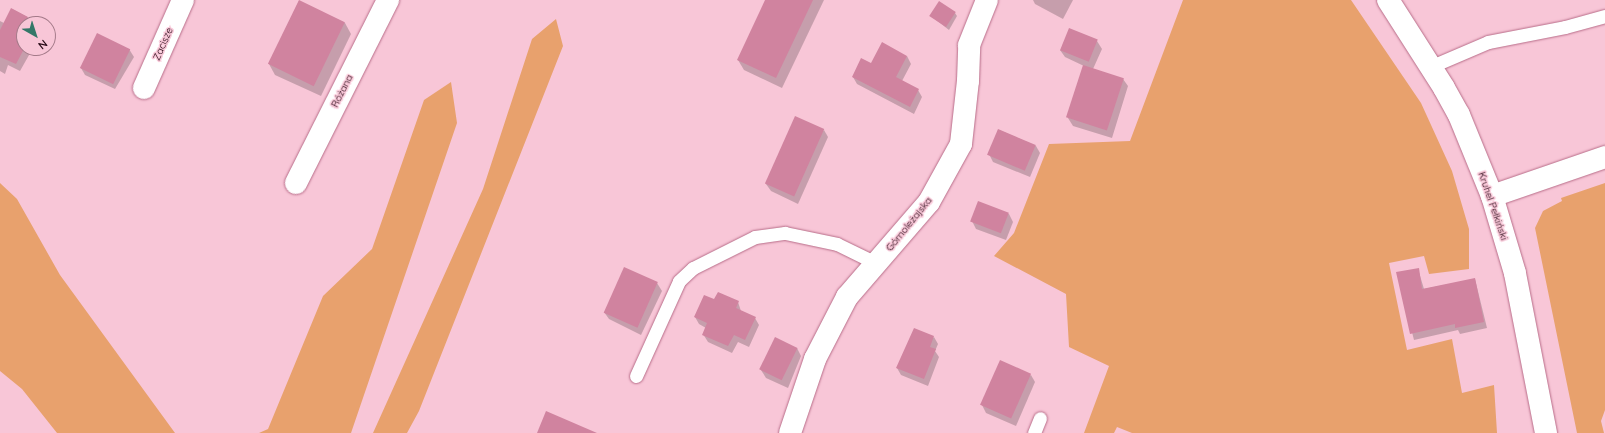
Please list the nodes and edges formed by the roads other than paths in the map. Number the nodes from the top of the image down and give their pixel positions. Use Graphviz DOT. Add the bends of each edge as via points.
graph roads {
  1 [pos="183,0"];
  2 [pos="388,0"];
  3 [pos="986,0"];
  4 [pos="1388,0"];
  5 [pos="1605,16"];
  6 [pos="1432,66"];
  7 [pos="144,88"];
  8 [pos="1605,158"];
  9 [pos="296,183"];
  10 [pos="1492,196"];
  11 [pos="876,263"];
  12 [pos="636,376"];
  13 [pos="1040,418"];
  14 [pos="790,433"];
  15 [pos="1034,433"];
  16 [pos="1546,433"];
  1 -- 7 [label="street, Zacisze"];
  2 -- 9 [label="street, Różana"];
  3 -- 11 [label="street, Górnoleżajska" via="969,45 961,144 929,202"];
  4 -- 6 [label="street, Kruhel Pełkiński"];
  5 -- 6 [label="lane" via="1565,28 1488,42"];
  6 -- 10 [label="street, Kruhel Pełkiński" via="1459,115"];
  8 -- 10 [label="street"];
  10 -- 16 [label="street, Kruhel Pełkiński" via="1518,288"];
  11 -- 12 [label="lane" via="837,244 785,233 755,237 693,268 679,281"];
  11 -- 14 [label="street, Górnoleżajska" via="843,304 815,359"];
  13 -- 15 [label="lane"];
}
